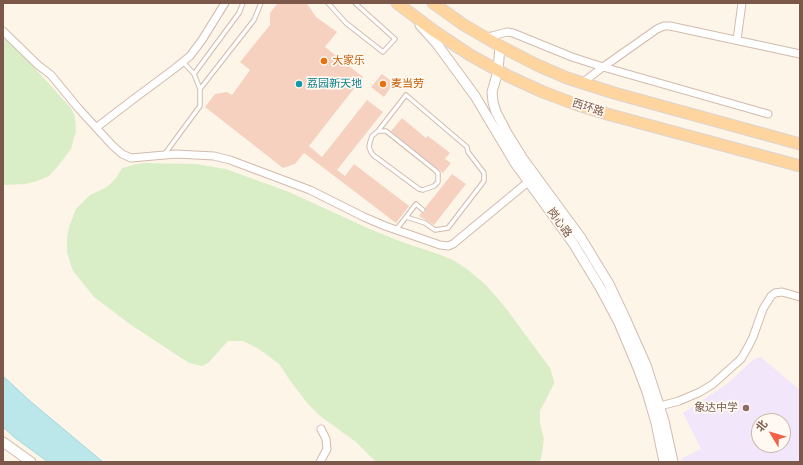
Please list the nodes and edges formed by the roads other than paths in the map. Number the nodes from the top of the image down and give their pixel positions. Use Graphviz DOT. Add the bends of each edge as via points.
graph roads {
  1 [pos="225,3"];
  2 [pos="243,3"];
  3 [pos="261,3"];
  4 [pos="328,3"];
  5 [pos="355,3"];
  6 [pos="434,3"];
  7 [pos="742,3"];
  8 [pos="401,6"];
  9 [pos="3,32"];
  10 [pos="483,37"];
  11 [pos="737,40"];
  12 [pos="500,46"];
  13 [pos="800,54"];
  14 [pos="183,62"];
  15 [pos="603,67"];
  16 [pos="498,71"];
  17 [pos="194,74"];
  18 [pos="582,83"];
  19 [pos="200,89"];
  20 [pos="768,114"];
  21 [pos="97,127"];
  22 [pos="378,131"];
  23 [pos="800,144"];
  24 [pos="164,155"];
  25 [pos="800,166"];
  26 [pos="528,182"];
  27 [pos="424,210"];
  28 [pos="406,217"];
  29 [pos="396,230"];
  30 [pos="800,298"];
  31 [pos="660,406"];
  32 [pos="321,429"];
  33 [pos="3,442"];
  34 [pos="3,449"];
  35 [pos="21,462"];
  36 [pos="30,462"];
  37 [pos="320,462"];
  38 [pos="664,462"];
  39 [pos="673,462"];
  1 -- 14 [label="street" via="202,40"];
  2 -- 17 [label="lane" via="239,13"];
  3 -- 19 [label="lane" via="254,20"];
  4 -- 5 [label="lane" via="346,23 383,52 395,39"];
  6 -- 10 [label="main road, 西环路"];
  7 -- 11 [label="street"];
  8 -- 16 [label="main road, 西环路" via="452,43"];
  8 -- 26 [label="street, 岗心路" via="437,44 476,96"];
  9 -- 21 [label="street" via="51,75"];
  10 -- 12 [label="main road, 西环路"];
  10 -- 15 [label="street" via="513,33"];
  11 -- 13 [label="street"];
  11 -- 15 [label="street" via="664,26"];
  12 -- 16 [label="street, 岗心路"];
  12 -- 18 [label="main road, 西环路" via="537,65"];
  14 -- 17 [label="lane"];
  14 -- 21 [label="street"];
  15 -- 18 [label="street"];
  15 -- 20 [label="street"];
  16 -- 25 [label="main road, 西环路" via="591,110"];
  16 -- 31 [label="street, 岗心路" via="492,92 496,112 523,158 581,238 609,284 643,358"];
  17 -- 19 [label="lane"];
  18 -- 23 [label="main road, 西环路"];
  19 -- 24 [label="lane" via="200,106"];
  21 -- 24 [label="street" via="112,145 131,158"];
  22 -- 22 [label="lane" via="370,142 370,152 373,155 419,189 434,186 438,182 438,173 435,170 386,131"];
  22 -- 28 [label="lane" via="406,95 467,147 484,173 484,181 448,228 435,230 425,223"];
  24 -- 29 [label="street" via="214,156 240,163 310,190"];
  26 -- 29 [label="street" via="448,246"];
  26 -- 38 [label="street, 岗心路" via="574,243 619,323 647,392"];
  27 -- 28 [label="lane" via="416,204"];
  28 -- 29 [label="lane"];
  30 -- 31 [label="street" via="782,292 771,296 748,347 737,363 700,392"];
  31 -- 39 [label="street, 岗心路"];
  32 -- 37 [label="street" via="327,449"];
  33 -- 36 [label="street"];
  34 -- 35 [label="street"];
}
